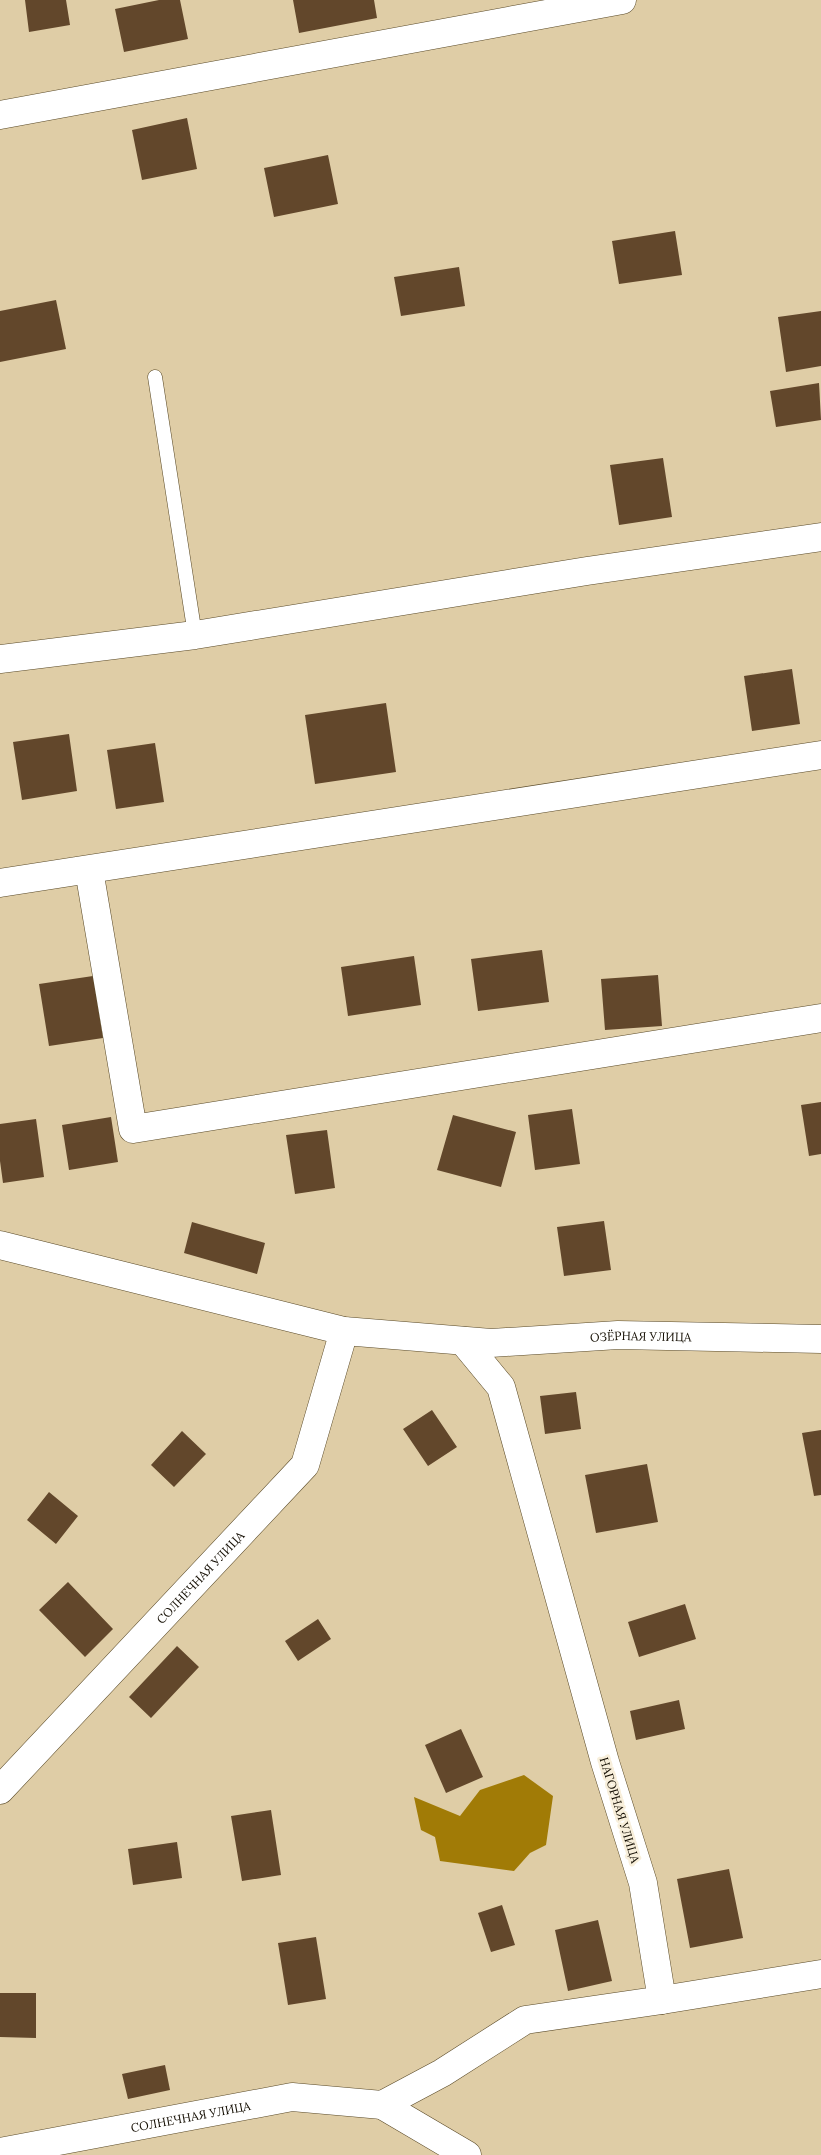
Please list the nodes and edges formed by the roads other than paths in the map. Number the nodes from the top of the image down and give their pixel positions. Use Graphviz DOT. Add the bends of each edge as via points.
graph roads {
  1 [pos="622,0"];
  2 [pos="0,115"];
  3 [pos="154,377"];
  4 [pos="821,537"];
  5 [pos="195,635"];
  6 [pos="0,659"];
  7 [pos="821,755"];
  8 [pos="89,870"];
  9 [pos="0,883"];
  10 [pos="821,1018"];
  11 [pos="0,1245"];
  12 [pos="344,1331"];
  13 [pos="821,1339"];
  14 [pos="462,1341"];
  15 [pos="0,1790"];
  16 [pos="821,1974"];
  17 [pos="662,2000"];
  18 [pos="382,2105"];
  19 [pos="0,2152"];
  20 [pos="467,2155"];
  1 -- 2 [label="street"];
  3 -- 5 [label="lane"];
  4 -- 5 [label="street" via="587,571"];
  5 -- 6 [label="street"];
  7 -- 8 [label="street"];
  8 -- 9 [label="street"];
  8 -- 10 [label="street" via="133,1129"];
  11 -- 12 [label="street, ОЗЁРНАЯ УЛИЦА"];
  12 -- 14 [label="street, ОЗЁРНАЯ УЛИЦА"];
  12 -- 15 [label="street, СОЛНЕЧНАЯ УЛИЦА" via="304,1465"];
  13 -- 14 [label="street, ОЗЁРНАЯ УЛИЦА" via="618,1335 492,1343"];
  14 -- 17 [label="street, НАГОРНАЯ УЛИЦА" via="501,1387 605,1762 643,1883"];
  16 -- 17 [label="street"];
  17 -- 18 [label="street" via="525,2020 442,2073"];
  18 -- 19 [label="street, СОЛНЕЧНАЯ УЛИЦА" via="292,2097"];
  18 -- 20 [label="street"];
}
